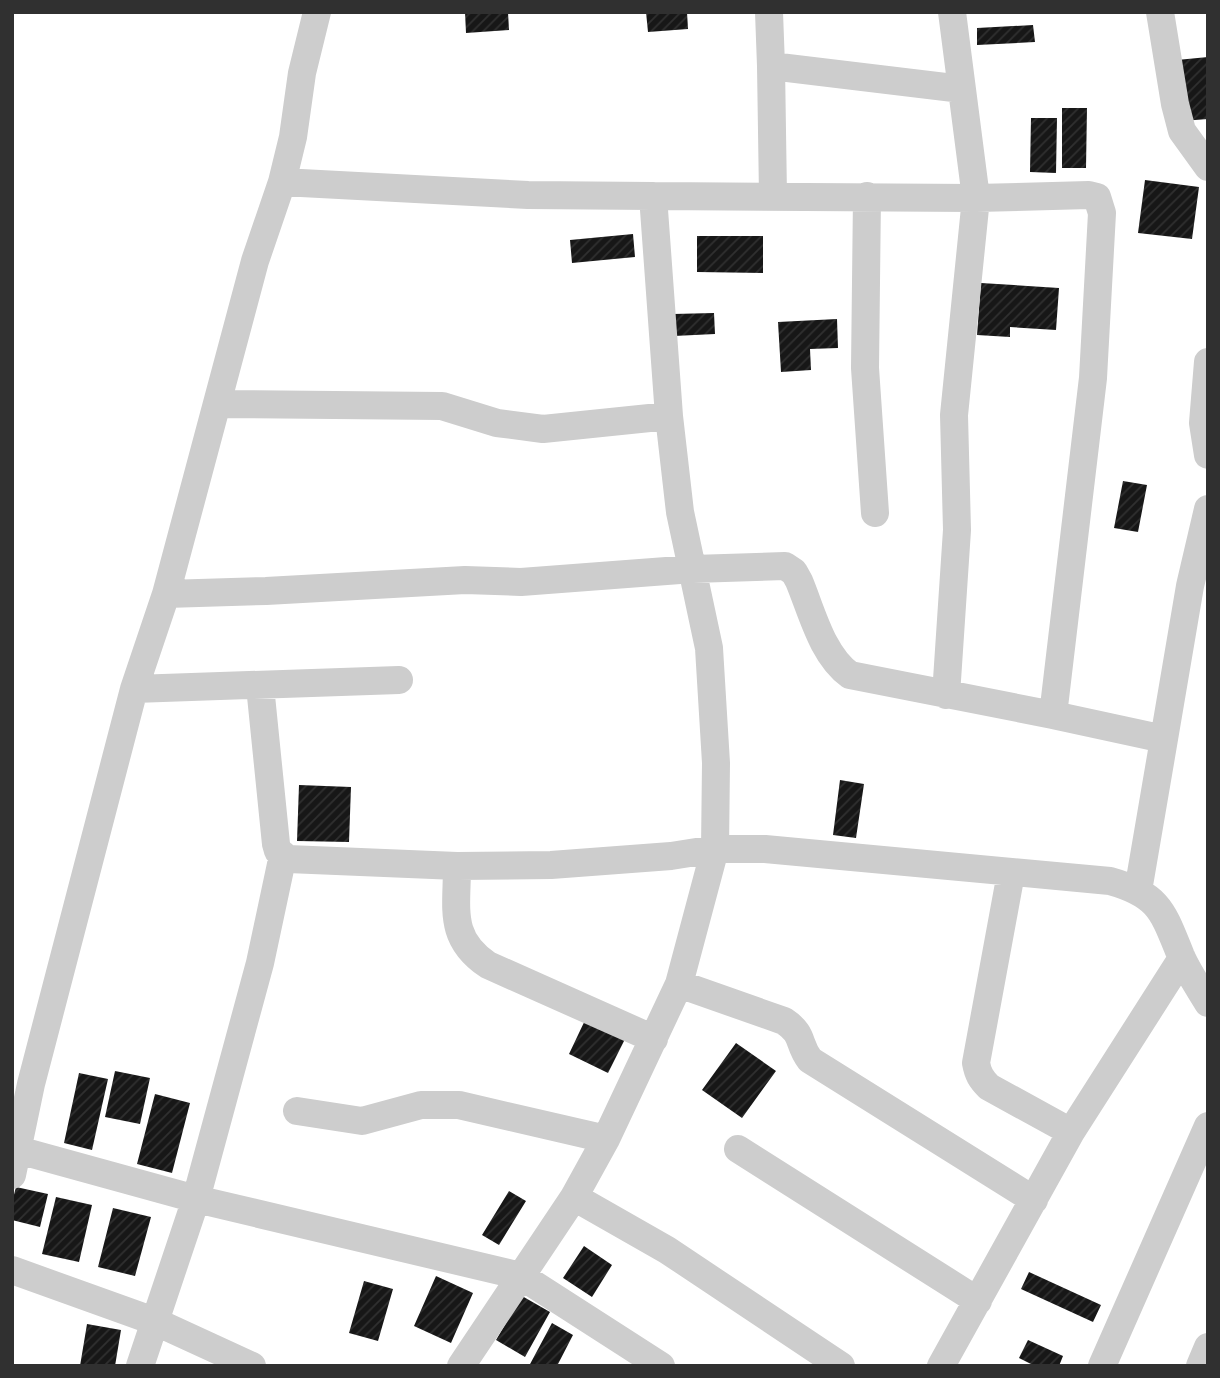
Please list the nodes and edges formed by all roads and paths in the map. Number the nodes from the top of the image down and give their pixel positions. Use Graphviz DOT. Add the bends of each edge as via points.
graph roads {
  1 [pos="317,12"];
  2 [pos="769,12"];
  3 [pos="952,12"];
  4 [pos="1160,12"];
  5 [pos="771,66"];
  6 [pos="962,89"];
  7 [pos="1208,167"];
  8 [pos="282,182"];
  9 [pos="653,196"];
  10 [pos="773,196"];
  11 [pos="867,196"];
  12 [pos="976,198"];
  13 [pos="1208,362"];
  14 [pos="218,404"];
  15 [pos="669,416"];
  16 [pos="1208,455"];
  17 [pos="1208,509"];
  18 [pos="875,513"];
  19 [pos="693,569"];
  20 [pos="166,594"];
  21 [pos="400,680"];
  22 [pos="260,686"];
  23 [pos="134,689"];
  24 [pos="946,695"];
  25 [pos="1053,715"];
  26 [pos="1164,739"];
  27 [pos="715,849"];
  28 [pos="283,855"];
  29 [pos="457,866"];
  30 [pos="1011,873"];
  31 [pos="1138,891"];
  32 [pos="1182,958"];
  33 [pos="679,984"];
  34 [pos="1208,1003"];
  35 [pos="654,1039"];
  36 [pos="297,1111"];
  37 [pos="1208,1126"];
  38 [pos="1071,1132"];
  39 [pos="606,1139"];
  40 [pos="738,1149"];
  41 [pos="15,1163"];
  42 [pos="574,1197"];
  43 [pos="196,1199"];
  44 [pos="1034,1200"];
  45 [pos="12,1270"];
  46 [pos="520,1276"];
  47 [pos="978,1301"];
  48 [pos="154,1321"];
  49 [pos="1208,1347"];
  50 [pos="140,1366"];
  51 [pos="252,1366"];
  52 [pos="461,1366"];
  53 [pos="661,1366"];
  54 [pos="841,1366"];
  55 [pos="941,1366"];
  56 [pos="1102,1366"];
  57 [pos="1200,1366"];
  1 -- 8 [label="street"];
  2 -- 5 [label="street"];
  3 -- 6 [label="street"];
  4 -- 7 [label="street" via="1182,131"];
  5 -- 6 [label="street"];
  5 -- 10 [label="street"];
  6 -- 12 [label="street"];
  8 -- 9 [label="street" via="528,195"];
  8 -- 14 [label="street" via="255,261"];
  9 -- 10 [label="street"];
  9 -- 15 [label="street"];
  10 -- 11 [label="street"];
  11 -- 12 [label="street"];
  11 -- 18 [label="street" via="865,368"];
  12 -- 24 [label="street" via="954,415 957,530"];
  12 -- 25 [label="street" via="1089,195 1097,197 1102,213 1093,378"];
  13 -- 16 [label="street" via="1203,423"];
  14 -- 15 [label="street" via="442,406 497,423 543,429"];
  14 -- 20 [label="street"];
  15 -- 19 [label="street" via="680,512"];
  17 -- 26 [label="street"];
  19 -- 20 [label="street" via="521,582 465,580"];
  19 -- 24 [label="street" via="785,566 794,572 837,666 850,675"];
  19 -- 27 [label="street" via="712,682"];
  20 -- 23 [label="street"];
  21 -- 22 [label="street"];
  22 -- 23 [label="street"];
  22 -- 28 [label="street" via="276,844"];
  23 -- 41 [label="street" via="31,1084"];
  24 -- 25 [label="street"];
  25 -- 26 [label="street"];
  26 -- 31 [label="street"];
  27 -- 29 [label="street" via="551,865"];
  27 -- 30 [label="street" via="765,849"];
  27 -- 33 [label="street"];
  28 -- 29 [label="street" via="294,860"];
  28 -- 43 [label="street" via="260,963"];
  29 -- 35 [label="street" via="457,923 472,955"];
  30 -- 31 [label="street" via="1110,881"];
  30 -- 38 [label="street" via="976,1063 979,1076 989,1087"];
  31 -- 32 [label="street" via="1160,908"];
  32 -- 34 [label="street"];
  32 -- 38 [label="street"];
  33 -- 35 [label="street"];
  33 -- 44 [label="street" via="783,1021 796,1031 810,1059"];
  35 -- 39 [label="street"];
  36 -- 39 [label="street" via="362,1121 421,1105 459,1105"];
  37 -- 56 [label="street"];
  38 -- 44 [label="street"];
  39 -- 42 [label="street"];
  40 -- 47 [label="street"];
  41 -- 43 [label="street"];
  42 -- 46 [label="street"];
  42 -- 54 [label="street" via="667,1250"];
  43 -- 46 [label="street"];
  43 -- 48 [label="street"];
  44 -- 47 [label="street"];
  45 -- 48 [label="street"];
  46 -- 52 [label="street"];
  46 -- 53 [label="street"];
  47 -- 55 [label="street"];
  48 -- 50 [label="street"];
  48 -- 51 [label="street"];
  49 -- 57 [label="street"];
}
